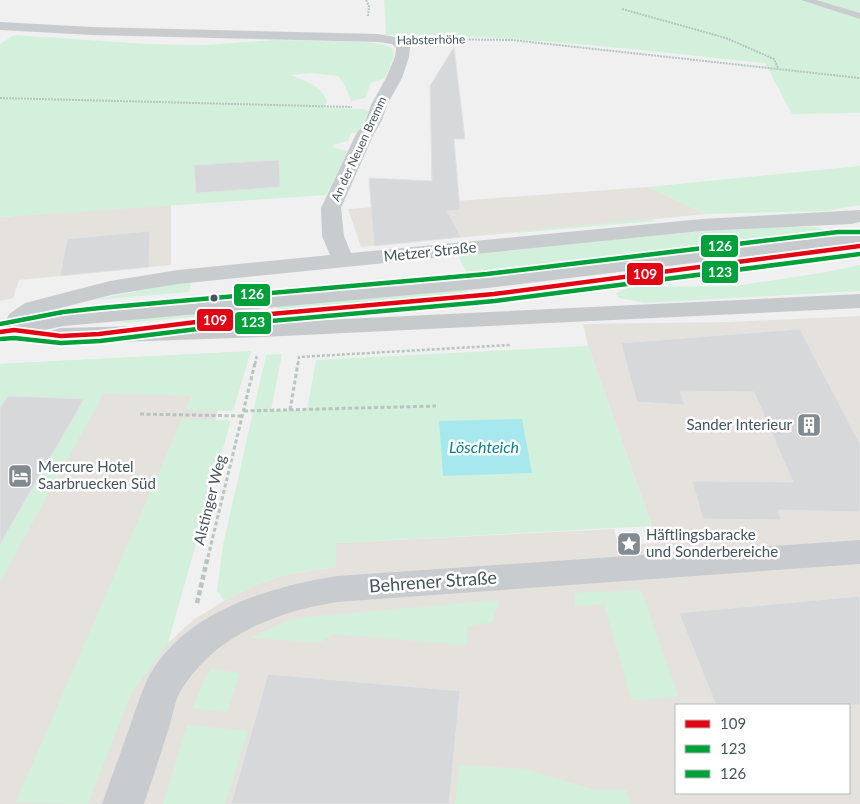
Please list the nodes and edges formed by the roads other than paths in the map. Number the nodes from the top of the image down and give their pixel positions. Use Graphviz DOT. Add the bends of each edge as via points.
graph roads {
  1 [pos="806,0"];
  2 [pos="860,16"];
  3 [pos="0,26"];
  4 [pos="396,41"];
  5 [pos="858,224"];
  6 [pos="860,246"];
  7 [pos="343,261"];
  8 [pos="860,300"];
  9 [pos="7,331"];
  10 [pos="99,334"];
  11 [pos="860,552"];
  12 [pos="123,804"];
  1 -- 2 [label="lane"];
  3 -- 4 [label="street, Habsterhöhe"];
  4 -- 7 [label="street, An der Neuen Bremm" via="403,47 394,78 331,208 333,236"];
  5 -- 7 [label="street, Metzer Straße" via="702,225"];
  5 -- 9 [label="main road, Metzer Straße" via="839,239 402,290 64,319"];
  6 -- 10 [label="main road" via="494,294 247,316"];
  7 -- 9 [label="street, Metzer Straße" via="201,274 110,288 33,308"];
  8 -- 10 [label="main road" via="263,330"];
  9 -- 10 [label="main road" via="61,336"];
  11 -- 12 [label="street, Behrener Straße" via="347,588 305,593 247,612 194,648 162,688"];
}
